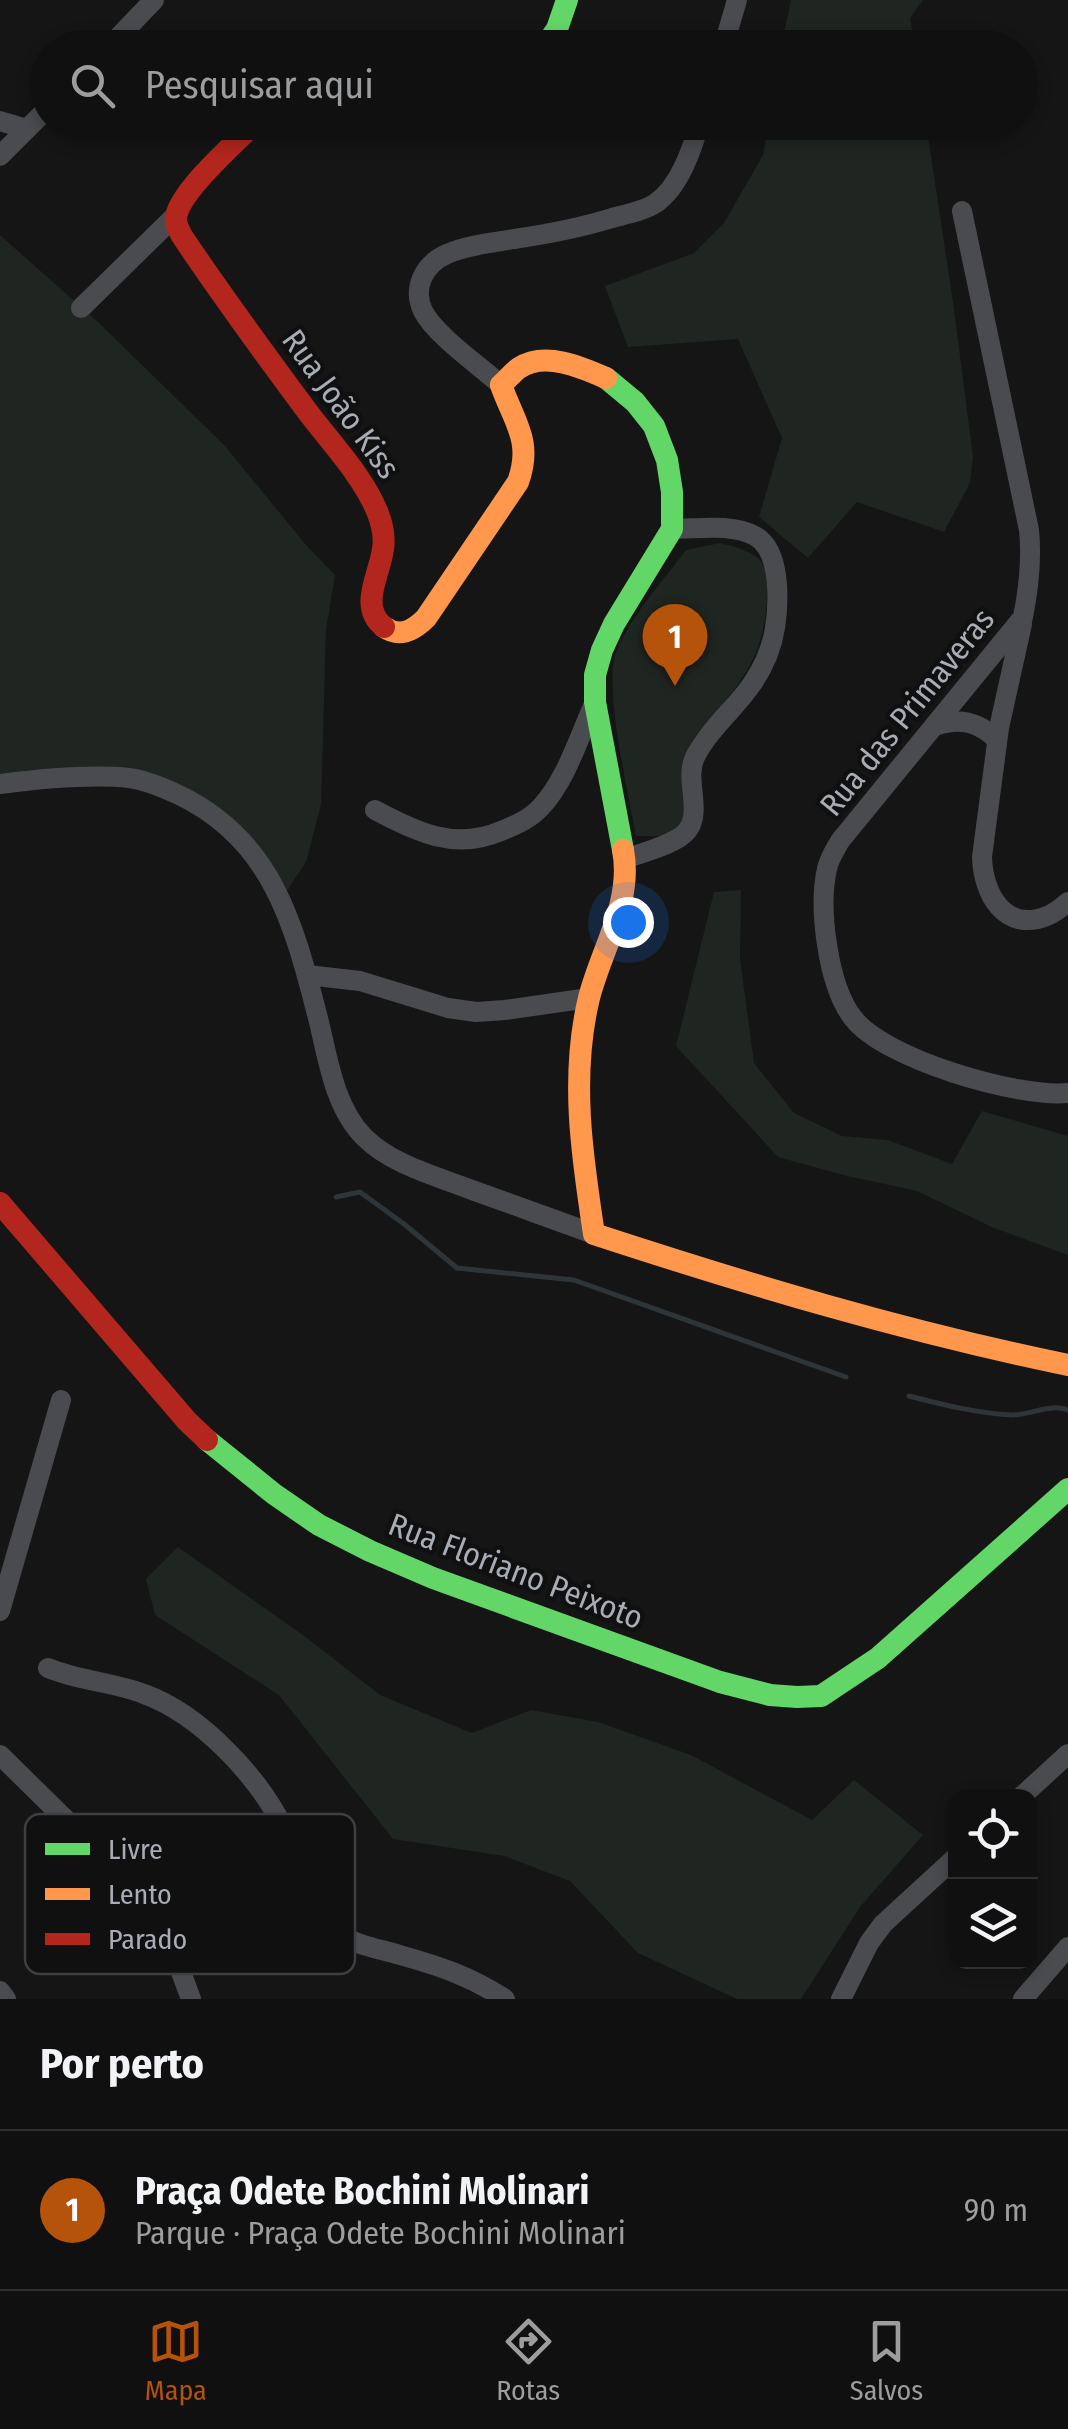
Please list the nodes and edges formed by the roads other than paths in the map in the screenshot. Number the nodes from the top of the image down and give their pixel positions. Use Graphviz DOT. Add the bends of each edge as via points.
graph roads {
  1 [pos="154,0"];
  2 [pos="566,0"];
  3 [pos="737,0"];
  4 [pos="125,30"];
  5 [pos="556,30"];
  6 [pos="728,30"];
  7 [pos="0,122"];
  8 [pos="30,126"];
  9 [pos="27,129"];
  10 [pos="238,140"];
  11 [pos="693,140"];
  12 [pos="0,156"];
  13 [pos="962,211"];
  14 [pos="176,215"];
  15 [pos="81,308"];
  16 [pos="502,385"];
  17 [pos="672,529"];
  18 [pos="1023,617"];
  19 [pos="595,702"];
  20 [pos="934,726"];
  21 [pos="998,740"];
  22 [pos="0,784"];
  23 [pos="375,810"];
  24 [pos="625,859"];
  25 [pos="1068,902"];
  26 [pos="307,974"];
  27 [pos="589,998"];
  28 [pos="1068,1093"];
  29 [pos="0,1204"];
  30 [pos="594,1234"];
  31 [pos="1019,1355"];
  32 [pos="1068,1364"];
  33 [pos="1068,1376"];
  34 [pos="61,1400"];
  35 [pos="1068,1489"];
  36 [pos="0,1612"];
  37 [pos="48,1668"];
  38 [pos="1068,1754"];
  39 [pos="0,1755"];
  40 [pos="1030,1789"];
  41 [pos="60,1814"];
  42 [pos="276,1814"];
  43 [pos="948,1863"];
  44 [pos="355,1942"];
  45 [pos="1068,1947"];
  46 [pos="182,1974"];
  47 [pos="0,1991"];
  48 [pos="6,1999"];
  49 [pos="191,1999"];
  50 [pos="504,1999"];
  51 [pos="841,1999"];
  52 [pos="1023,1999"];
  1 -- 4 [label="street"];
  2 -- 5 [label="street"];
  3 -- 6 [label="street"];
  7 -- 9 [label="street"];
  8 -- 9 [label="street"];
  9 -- 12 [label="street"];
  10 -- 14 [label="street"];
  11 -- 16 [label="street, Rua João Kiss" via="673,184 636,212 464,248 428,266 418,295 423,311"];
  13 -- 18 [label="street, Rua das Primaveras" via="1029,530 1032,562"];
  14 -- 15 [label="street"];
  14 -- 16 [label="street, Rua João Kiss" via="182,236 238,319 374,503 384,550 371,611 394,633 408,633 435,607 518,482 525,460"];
  16 -- 17 [label="street" via="534,361 574,364 608,379 654,426 667,460"];
  17 -- 19 [label="street" via="602,650"];
  17 -- 24 [label="street" via="734,528 764,542 776,583 775,630 754,682 692,763 690,828 677,840"];
  18 -- 20 [label="street, Rua das Primaveras"];
  18 -- 21 [label="street"];
  19 -- 23 [label="street" via="561,776 521,823 487,838 458,841 411,830"];
  19 -- 24 [label="street"];
  20 -- 21 [label="street" via="972,723"];
  20 -- 28 [label="street, Rua das Primaveras" via="856,818 828,864 825,918 836,985 855,1021 906,1055 1008,1088"];
  21 -- 25 [label="street" via="982,857 988,891 998,907 1028,920"];
  22 -- 26 [label="street" via="131,778 197,804 252,850 282,898"];
  24 -- 27 [label="street" via="624,892"];
  26 -- 27 [label="street" via="360,980 476,1012"];
  26 -- 30 [label="street" via="334,1080 348,1119 366,1140 425,1172"];
  27 -- 30 [label="street" via="579,1111"];
  29 -- 35 [label="street, Rua Floriano Peixoto" via="186,1420 319,1525 433,1578 720,1682 797,1697 836,1688"];
  30 -- 31 [label="street" via="745,1284"];
  31 -- 32 [label="street"];
  31 -- 33 [label="street"];
  34 -- 36 [label="street"];
  37 -- 42 [label="street" via="166,1704 236,1760"];
  38 -- 40 [label="street"];
  39 -- 41 [label="street"];
  43 -- 51 [label="street" via="883,1924"];
  44 -- 50 [label="street" via="479,1982"];
  45 -- 52 [label="street"];
  46 -- 49 [label="street"];
  47 -- 48 [label="street"];
}
